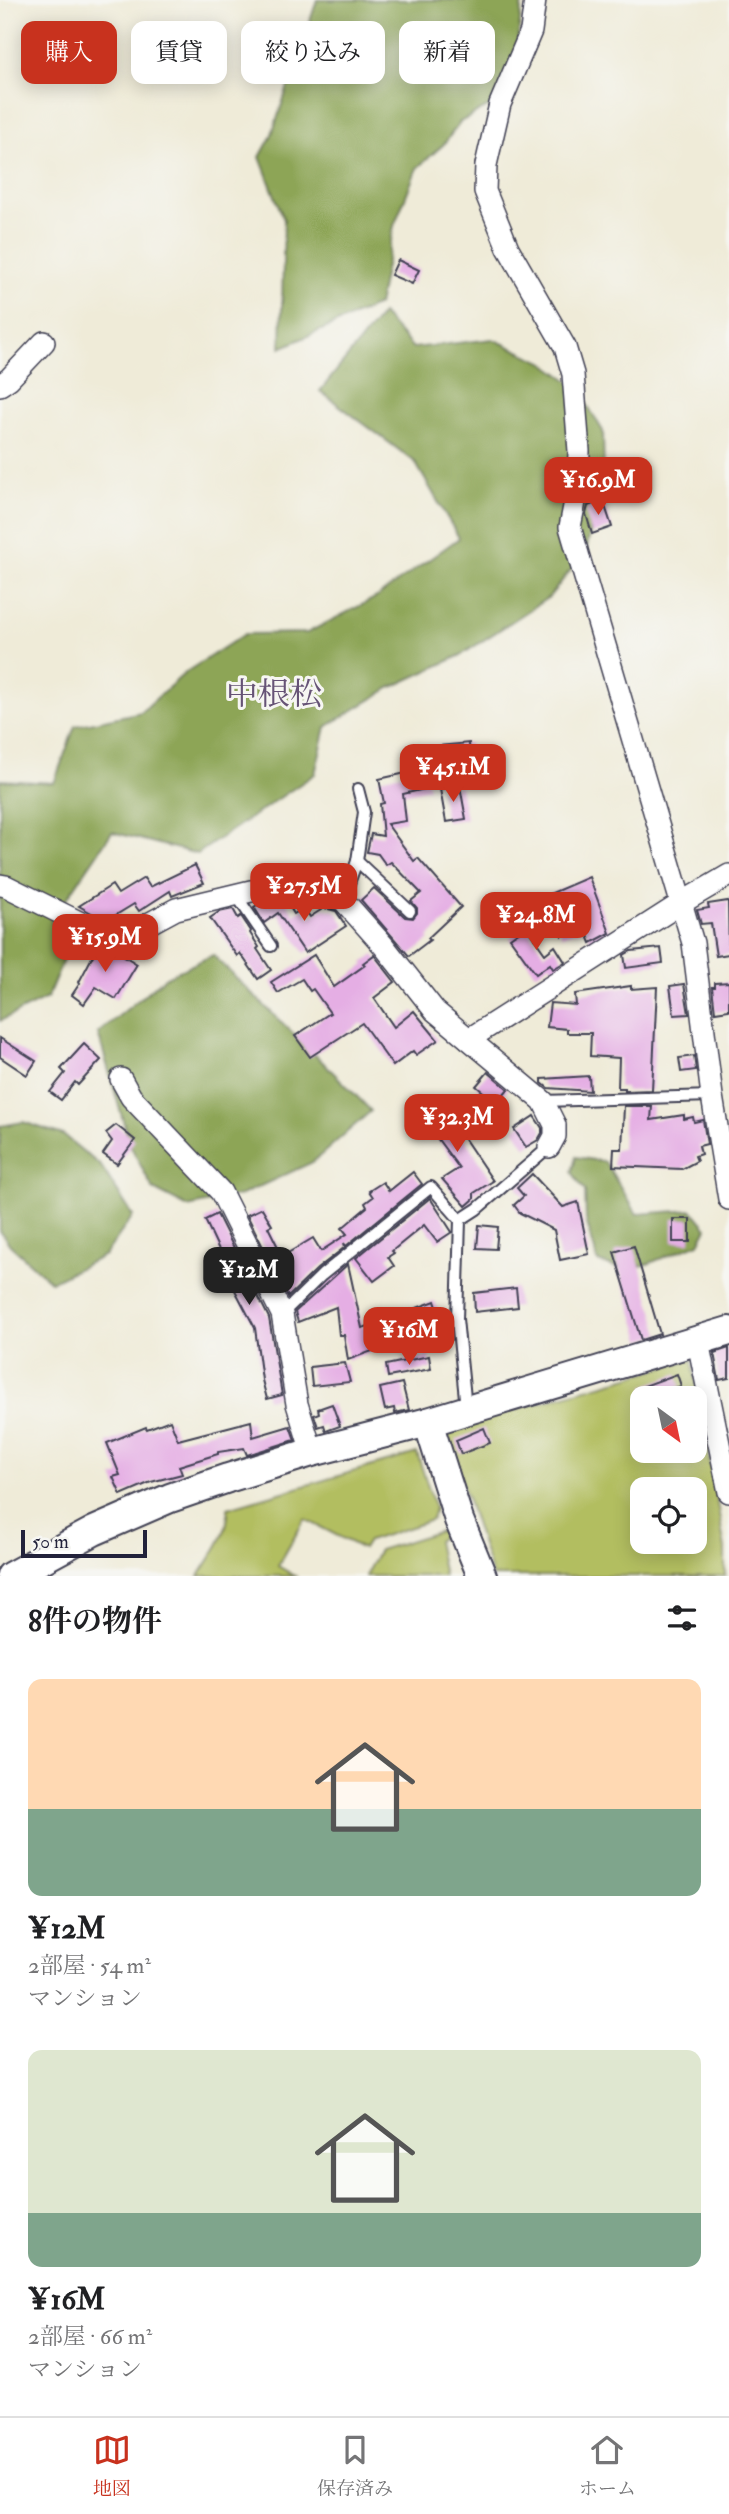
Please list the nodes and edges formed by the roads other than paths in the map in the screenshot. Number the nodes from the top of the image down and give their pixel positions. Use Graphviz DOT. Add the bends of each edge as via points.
graph roads {
  1 [pos="535,0"];
  2 [pos="44,342"];
  3 [pos="0,385"];
  4 [pos="358,789"];
  5 [pos="356,861"];
  6 [pos="729,875"];
  7 [pos="0,886"];
  8 [pos="236,895"];
  9 [pos="342,901"];
  10 [pos="683,902"];
  11 [pos="410,911"];
  12 [pos="271,946"];
  13 [pos="469,1039"];
  14 [pos="121,1079"];
  15 [pos="712,1096"];
  16 [pos="543,1101"];
  17 [pos="549,1147"];
  18 [pos="729,1199"];
  19 [pos="460,1220"];
  20 [pos="282,1314"];
  21 [pos="729,1331"];
  22 [pos="698,1342"];
  23 [pos="466,1410"];
  24 [pos="428,1422"];
  25 [pos="312,1452"];
  26 [pos="729,1492"];
  27 [pos="11,1576"];
  28 [pos="481,1576"];
  1 -- 10 [label="street" via="531,31 500,104 485,191 508,248 565,347 573,374 579,451 570,527"];
  2 -- 3 [label="street"];
  4 -- 5 [label="lane" via="365,813"];
  5 -- 9 [label="lane"];
  5 -- 11 [label="lane"];
  6 -- 10 [label="street"];
  7 -- 8 [label="street" via="103,934 124,937 176,909"];
  8 -- 9 [label="street" via="307,889"];
  8 -- 12 [label="lane"];
  9 -- 13 [label="street" via="435,1011"];
  10 -- 13 [label="street"];
  10 -- 15 [label="street" via="693,943"];
  13 -- 16 [label="street"];
  14 -- 20 [label="street" via="131,1097 220,1192"];
  15 -- 16 [label="lane"];
  15 -- 18 [label="street"];
  16 -- 17 [label="street" via="555,1125"];
  17 -- 19 [label="lane"];
  19 -- 20 [label="lane" via="431,1187 322,1275"];
  19 -- 23 [label="lane" via="457,1319"];
  20 -- 25 [label="street" via="297,1404"];
  21 -- 22 [label="street"];
  22 -- 23 [label="street"];
  22 -- 26 [label="street"];
  23 -- 24 [label="street"];
  24 -- 25 [label="street"];
  24 -- 28 [label="street"];
  25 -- 27 [label="street" via="170,1498 94,1531"];
}
